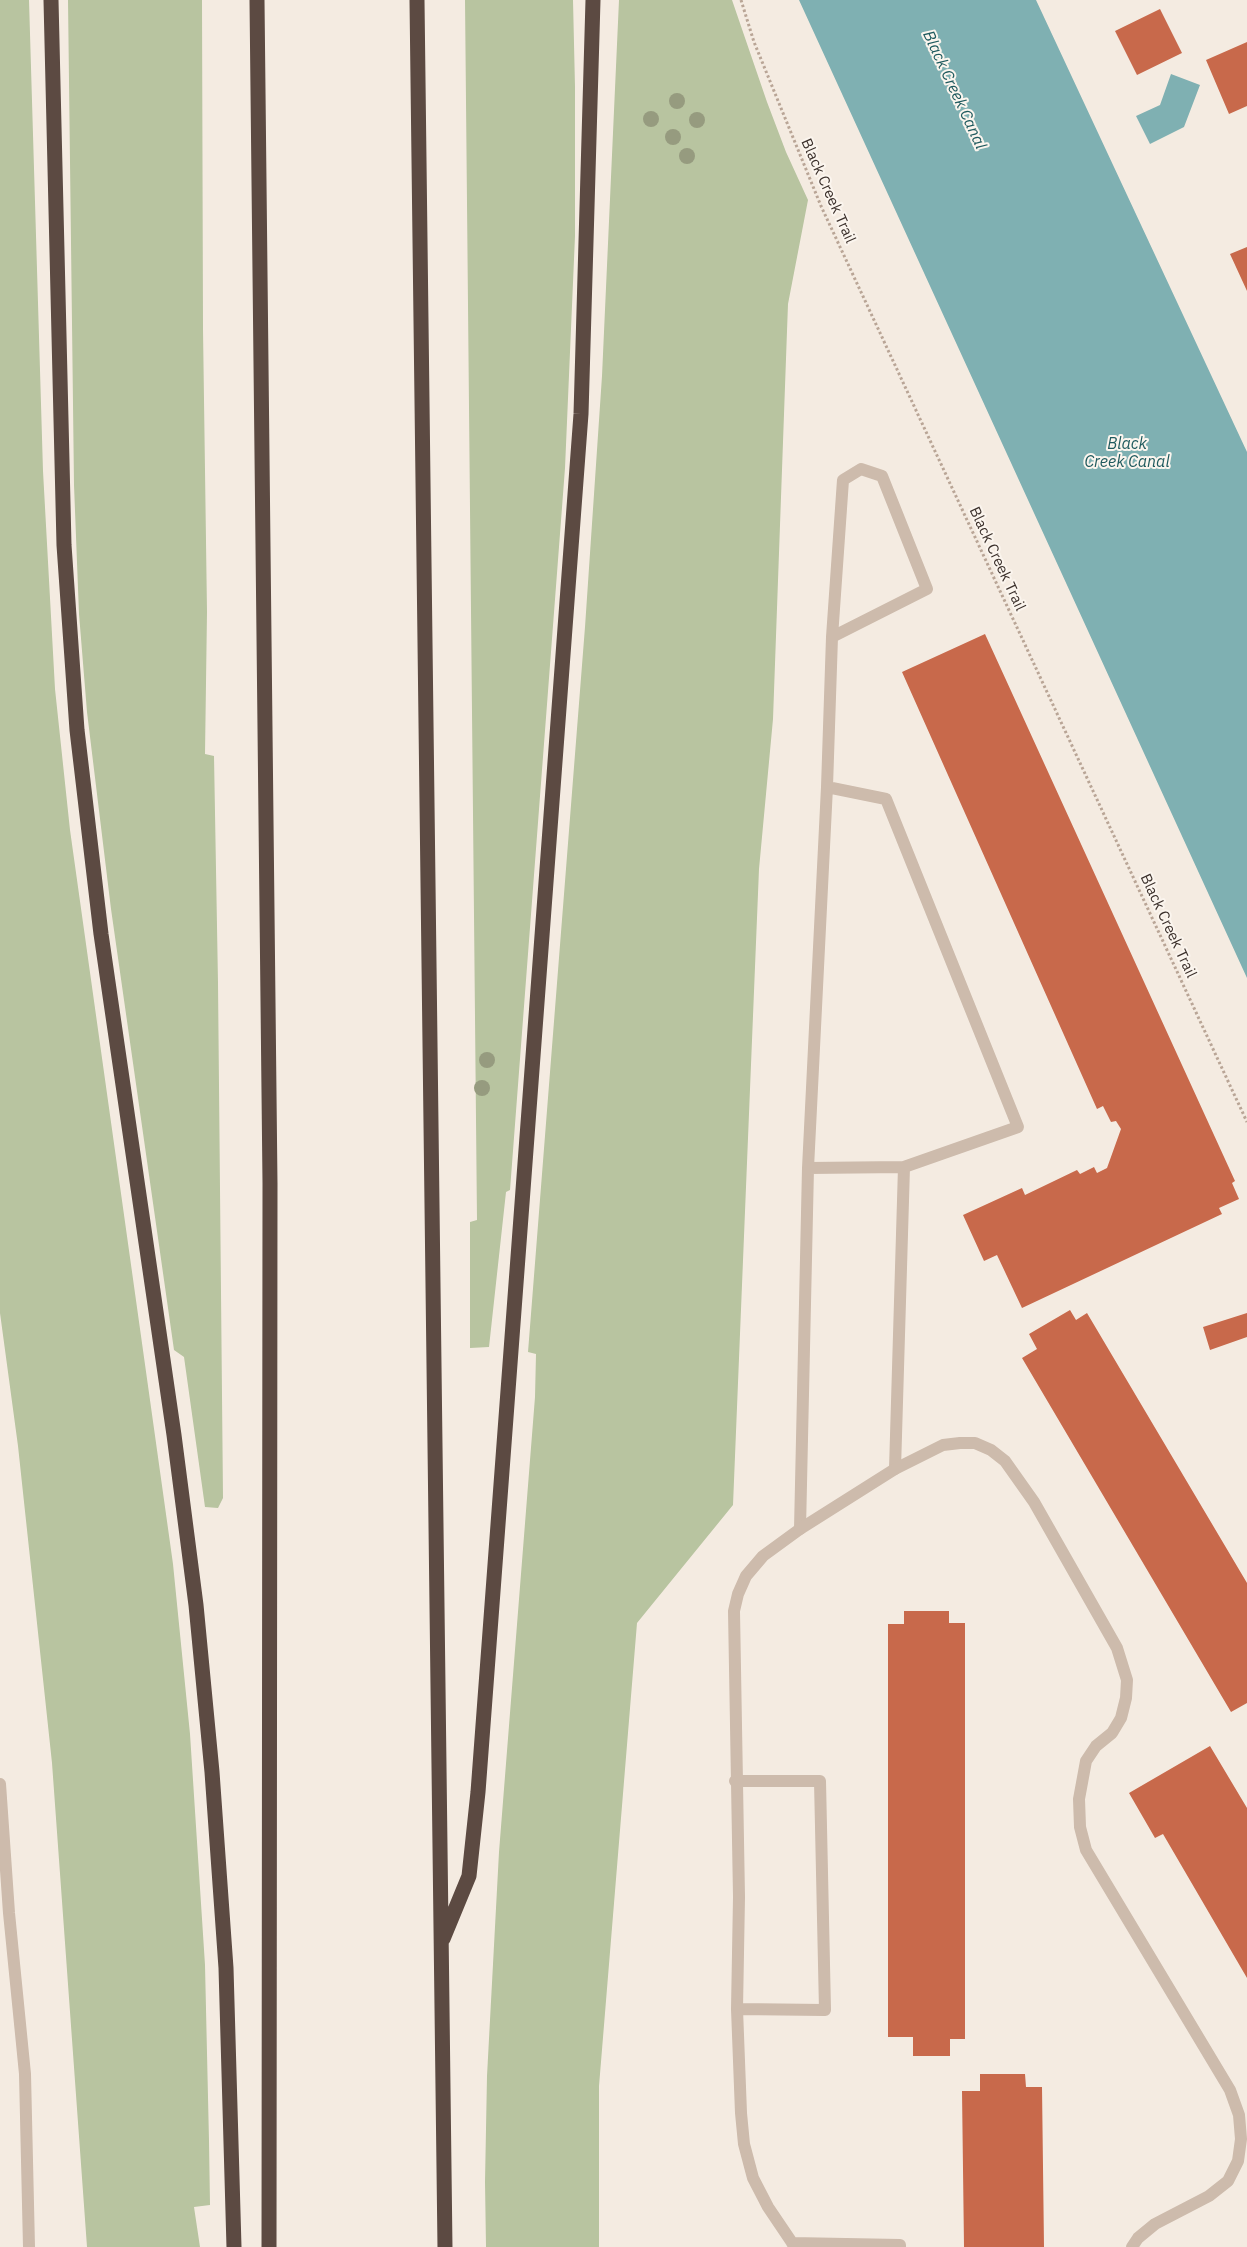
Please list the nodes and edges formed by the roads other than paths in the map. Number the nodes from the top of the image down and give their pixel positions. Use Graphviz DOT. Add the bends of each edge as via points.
graph roads {
  1 [pos="51,0"];
  2 [pos="257,0"];
  3 [pos="417,0"];
  4 [pos="593,0"];
  5 [pos="832,637"];
  6 [pos="827,787"];
  7 [pos="904,1167"];
  8 [pos="808,1168"];
  9 [pos="895,1469"];
  10 [pos="800,1529"];
  11 [pos="735,1781"];
  12 [pos="0,1785"];
  13 [pos="441,1945"];
  14 [pos="737,2008"];
  15 [pos="794,2245"];
  16 [pos="29,2247"];
  17 [pos="234,2247"];
  18 [pos="269,2247"];
  19 [pos="445,2247"];
  20 [pos="900,2247"];
  21 [pos="1132,2247"];
  1 -- 17 [label="highway" via="64,545 77,730 101,934 196,1605 226,1968"];
  2 -- 18 [label="highway" via="270,1183"];
  3 -- 13 [label="highway"];
  4 -- 13 [label="highway" via="580,424 478,1792 469,1876"];
  5 -- 5 [label="street" via="927,588 882,476 861,470 843,480"];
  5 -- 6 [label="street"];
  6 -- 7 [label="street" via="886,799 1018,1126"];
  6 -- 8 [label="street"];
  7 -- 8 [label="street"];
  7 -- 9 [label="street"];
  8 -- 10 [label="street"];
  9 -- 10 [label="street"];
  9 -- 21 [label="street" via="943,1445 975,1443 998,1455 1034,1502 1111,1634 1123,1663 1127,1680 1121,1718 1086,1761 1079,1799 1080,1827 1086,1850 1230,2090 1239,2115 1241,2139 1238,2161 1228,2181 1209,2196 1156,2224"];
  10 -- 11 [label="street" via="763,1556 746,1576 734,1610"];
  11 -- 14 [label="street" via="739,1897"];
  11 -- 14 [label="street" via="820,1781 825,2010"];
  12 -- 16 [label="street" via="24,2074"];
  13 -- 19 [label="highway"];
  14 -- 15 [label="street" via="744,2144 757,2185"];
  15 -- 20 [label="street"];
}
